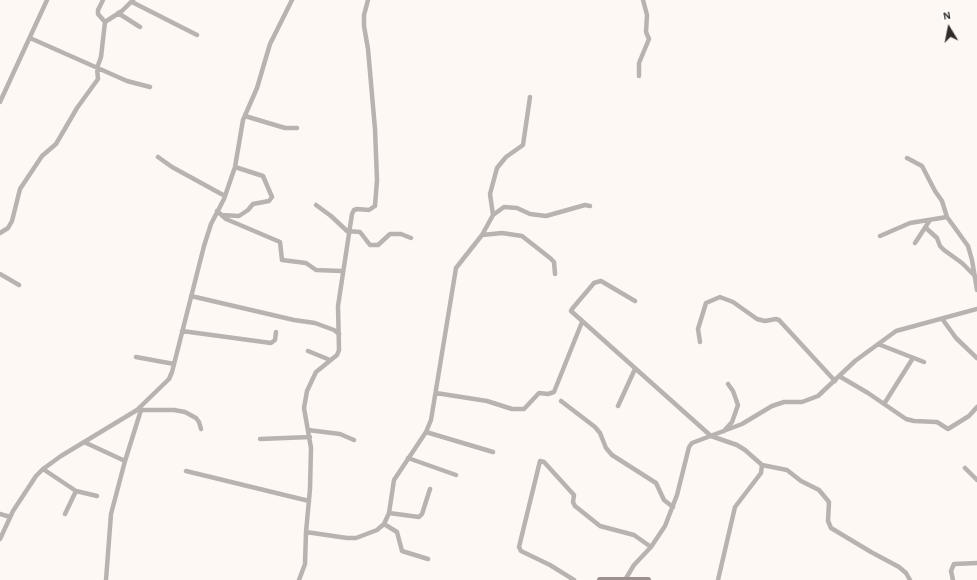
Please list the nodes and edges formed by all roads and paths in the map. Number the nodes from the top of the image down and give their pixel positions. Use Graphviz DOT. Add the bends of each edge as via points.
graph roads {
  1 [pos="47,0"];
  2 [pos="103,0"];
  3 [pos="292,0"];
  4 [pos="368,0"];
  5 [pos="643,0"];
  6 [pos="132,1"];
  7 [pos="118,13"];
  8 [pos="105,22"];
  9 [pos="140,27"];
  10 [pos="197,35"];
  11 [pos="30,38"];
  12 [pos="97,68"];
  13 [pos="639,76"];
  14 [pos="150,87"];
  15 [pos="530,97"];
  16 [pos="0,102"];
  17 [pos="245,116"];
  18 [pos="298,128"];
  19 [pos="158,157"];
  20 [pos="907,158"];
  21 [pos="234,167"];
  22 [pos="225,196"];
  23 [pos="316,206"];
  24 [pos="590,206"];
  25 [pos="219,213"];
  26 [pos="493,215"];
  27 [pos="947,217"];
  28 [pos="930,220"];
  29 [pos="926,228"];
  30 [pos="349,231"];
  31 [pos="0,233"];
  32 [pos="482,235"];
  33 [pos="880,236"];
  34 [pos="411,238"];
  35 [pos="915,243"];
  36 [pos="342,271"];
  37 [pos="0,274"];
  38 [pos="555,274"];
  39 [pos="976,277"];
  40 [pos="19,285"];
  41 [pos="977,290"];
  42 [pos="191,296"];
  43 [pos="635,301"];
  44 [pos="977,309"];
  45 [pos="943,320"];
  46 [pos="582,322"];
  47 [pos="182,331"];
  48 [pos="276,332"];
  49 [pos="339,334"];
  50 [pos="700,342"];
  51 [pos="878,344"];
  52 [pos="308,351"];
  53 [pos="136,357"];
  54 [pos="913,358"];
  55 [pos="977,358"];
  56 [pos="330,360"];
  57 [pos="924,362"];
  58 [pos="174,364"];
  59 [pos="635,369"];
  60 [pos="839,376"];
  61 [pos="835,381"];
  62 [pos="728,384"];
  63 [pos="436,393"];
  64 [pos="561,401"];
  65 [pos="884,404"];
  66 [pos="618,406"];
  67 [pos="977,407"];
  68 [pos="139,410"];
  69 [pos="201,429"];
  70 [pos="308,430"];
  71 [pos="724,431"];
  72 [pos="426,432"];
  73 [pos="711,436"];
  74 [pos="310,437"];
  75 [pos="260,439"];
  76 [pos="354,440"];
  77 [pos="84,442"];
  78 [pos="493,452"];
  79 [pos="408,458"];
  80 [pos="125,461"];
  81 [pos="762,465"];
  82 [pos="965,468"];
  83 [pos="43,469"];
  84 [pos="186,471"];
  85 [pos="456,475"];
  86 [pos="977,480"];
  87 [pos="430,489"];
  88 [pos="76,491"];
  89 [pos="98,496"];
  90 [pos="309,501"];
  91 [pos="673,507"];
  92 [pos="389,513"];
  93 [pos="0,514"];
  94 [pos="65,514"];
  95 [pos="10,517"];
  96 [pos="384,524"];
  97 [pos="306,532"];
  98 [pos="0,539"];
  99 [pos="651,547"];
  100 [pos="428,559"];
  101 [pos="977,563"];
  102 [pos="106,580"];
  103 [pos="299,580"];
  104 [pos="574,580"];
  105 [pos="600,580"];
  106 [pos="625,580"];
  107 [pos="648,580"];
  108 [pos="718,580"];
  109 [pos="910,580"];
  110 [pos="954,580"];
  1 -- 11 [label="street"];
  2 -- 8 [label="street" via="98,14"];
  3 -- 17 [label="street" via="270,44 257,88"];
  4 -- 30 [label="street" via="364,26 375,129 376,201 373,209 354,210"];
  5 -- 13 [label="street" via="649,39 639,63"];
  6 -- 7 [label="street"];
  6 -- 10 [label="street"];
  7 -- 8 [label="street"];
  7 -- 9 [label="street"];
  8 -- 12 [label="street" via="101,57"];
  11 -- 12 [label="street"];
  11 -- 16 [label="street"];
  12 -- 14 [label="street" via="127,82"];
  12 -- 31 [label="street" via="96,83 81,102 56,144 42,156 20,189 12,221 8,228"];
  15 -- 26 [label="street" via="523,145 500,162 495,174 490,194"];
  17 -- 18 [label="street" via="285,128"];
  17 -- 21 [label="street"];
  19 -- 22 [label="street"];
  20 -- 27 [label="street" via="922,166 942,201"];
  21 -- 22 [label="street"];
  21 -- 25 [label="street" via="262,176 272,197 268,201 253,204 239,216"];
  22 -- 25 [label="street"];
  23 -- 30 [label="street"];
  24 -- 26 [label="street" via="585,205 546,216 504,206"];
  25 -- 36 [label="street" via="233,223 280,242 282,260 306,263 316,270"];
  25 -- 42 [label="street" via="204,246"];
  26 -- 32 [label="street"];
  27 -- 28 [label="street"];
  27 -- 39 [label="street" via="968,246"];
  28 -- 29 [label="street"];
  28 -- 33 [label="street" via="910,223"];
  29 -- 35 [label="street"];
  29 -- 39 [label="street" via="937,238 944,250"];
  30 -- 34 [label="street" via="360,232 370,245 374,246 390,234 401,234"];
  30 -- 36 [label="street"];
  32 -- 38 [label="street" via="502,233 522,236 554,262"];
  32 -- 63 [label="street" via="456,268"];
  36 -- 49 [label="street" via="338,306"];
  37 -- 40 [label="street"];
  39 -- 41 [label="street"];
  42 -- 47 [label="street"];
  42 -- 49 [label="street" via="316,323"];
  43 -- 46 [label="street" via="601,281 594,283 572,308 573,314"];
  44 -- 45 [label="street"];
  45 -- 51 [label="street" via="896,331"];
  45 -- 55 [label="street" via="956,338"];
  46 -- 59 [label="street"];
  46 -- 63 [label="street" via="554,392 539,393 524,409 512,409 487,401"];
  47 -- 48 [label="street" via="271,343 275,340"];
  47 -- 58 [label="street"];
  49 -- 56 [label="street" via="339,350"];
  50 -- 61 [label="street" via="698,329 706,303 720,297 733,302 757,319 779,320"];
  51 -- 54 [label="street"];
  51 -- 60 [label="street"];
  52 -- 56 [label="street"];
  53 -- 58 [label="street"];
  54 -- 57 [label="street"];
  54 -- 65 [label="street"];
  56 -- 70 [label="street" via="316,372 307,392 304,408"];
  58 -- 68 [label="street" via="169,379"];
  59 -- 66 [label="street"];
  59 -- 73 [label="street"];
  60 -- 61 [label="street"];
  60 -- 65 [label="street"];
  61 -- 71 [label="street" via="810,400 784,402 772,406 742,424"];
  62 -- 71 [label="street" via="738,405 732,422"];
  63 -- 72 [label="street"];
  64 -- 91 [label="street" via="595,427 612,455 656,483 664,500"];
  65 -- 67 [label="street" via="906,419 937,422 948,429 969,416"];
  68 -- 69 [label="street" via="185,412 200,422"];
  68 -- 77 [label="street"];
  68 -- 80 [label="street"];
  70 -- 74 [label="street"];
  70 -- 76 [label="street" via="334,433"];
  71 -- 73 [label="street"];
  72 -- 78 [label="street"];
  72 -- 79 [label="street"];
  73 -- 81 [label="street" via="737,445"];
  73 -- 91 [label="street" via="697,440 689,447"];
  74 -- 75 [label="street"];
  74 -- 90 [label="street"];
  77 -- 80 [label="street"];
  77 -- 83 [label="street"];
  79 -- 85 [label="street"];
  79 -- 92 [label="street" via="394,480"];
  80 -- 102 [label="street" via="109,525"];
  81 -- 108 [label="street" via="761,473 736,507"];
  81 -- 109 [label="street" via="787,470 819,490 829,502 828,521 831,528 899,567"];
  82 -- 86 [label="street"];
  83 -- 88 [label="street"];
  83 -- 95 [label="street"];
  84 -- 90 [label="street"];
  87 -- 92 [label="street" via="419,517"];
  88 -- 89 [label="street"];
  88 -- 94 [label="street"];
  90 -- 97 [label="street"];
  91 -- 99 [label="street" via="666,526"];
  92 -- 96 [label="street"];
  93 -- 95 [label="street"];
  95 -- 98 [label="street"];
  96 -- 97 [label="street" via="377,530 356,538"];
  96 -- 100 [label="street" via="397,532 402,551"];
  97 -- 103 [label="street" via="305,564"];
  99 -- 104 [label="street" via="634,535 600,526 576,506 574,495 544,462 540,461 519,547"];
  99 -- 106 [label="street"];
  101 -- 110 [label="street" via="954,564 951,571"];
  105 -- 106 [label="street"];
  106 -- 107 [label="street"];
}
